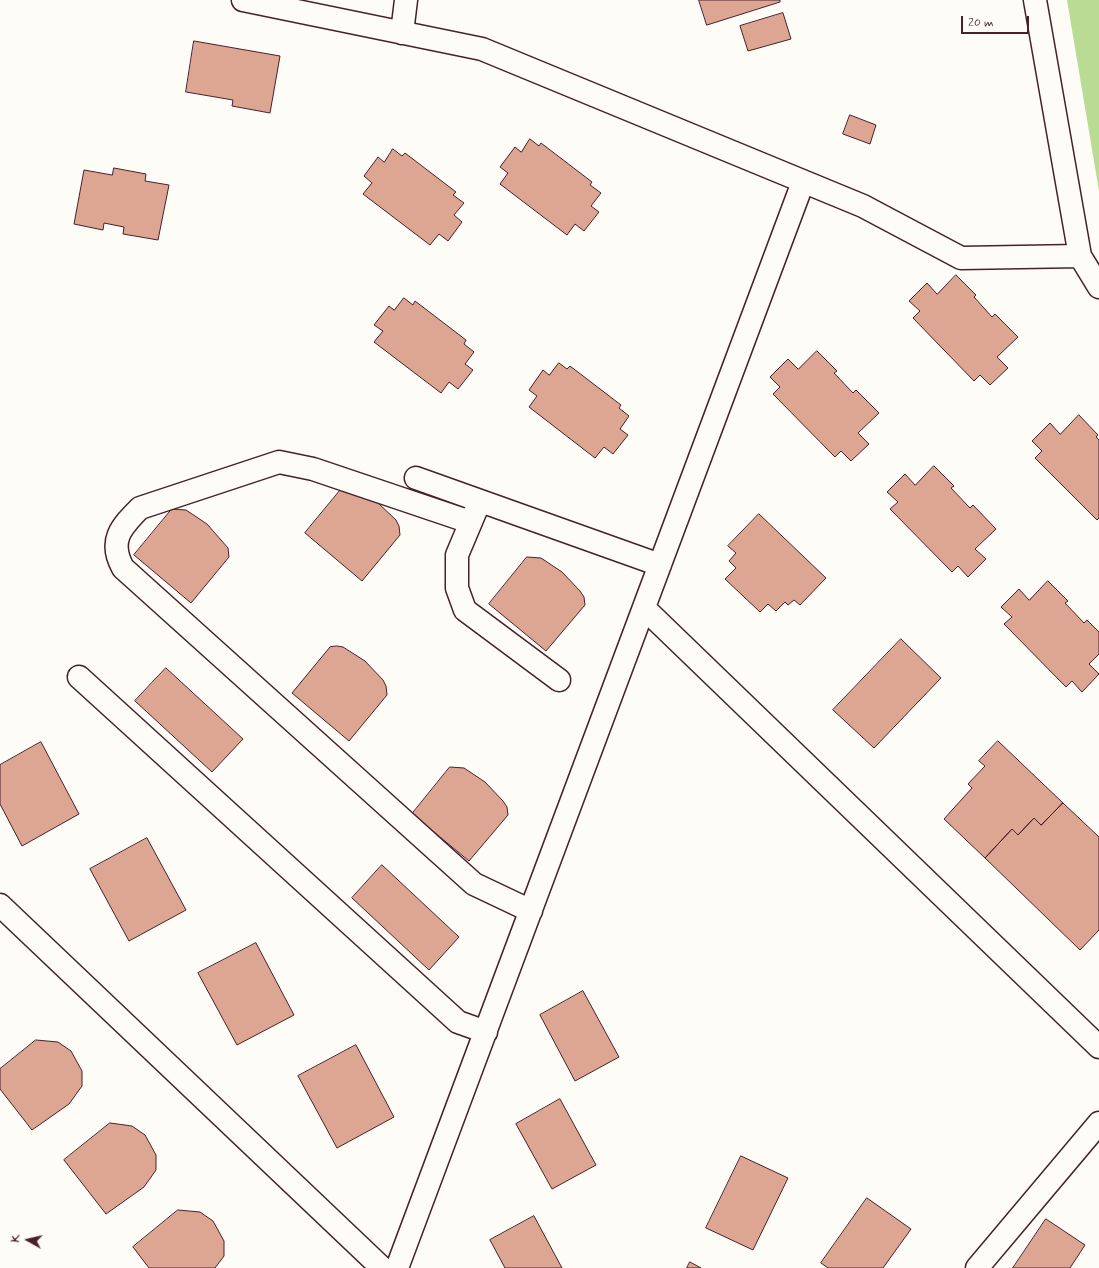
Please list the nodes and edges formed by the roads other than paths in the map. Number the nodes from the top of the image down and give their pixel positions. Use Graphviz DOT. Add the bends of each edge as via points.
graph roads {
  1 [pos="243,0"];
  2 [pos="406,0"];
  3 [pos="1035,0"];
  4 [pos="402,33"];
  5 [pos="803,182"];
  6 [pos="1080,256"];
  7 [pos="1099,288"];
  8 [pos="416,478"];
  9 [pos="480,501"];
  10 [pos="470,522"];
  11 [pos="660,565"];
  12 [pos="644,608"];
  13 [pos="79,677"];
  14 [pos="559,680"];
  15 [pos="0,905"];
  16 [pos="531,911"];
  17 [pos="486,1032"];
  18 [pos="1099,1047"];
  19 [pos="1099,1123"];
  20 [pos="382,1268"];
  21 [pos="397,1268"];
  22 [pos="978,1268"];
  1 -- 4 [label="street"];
  2 -- 4 [label="street"];
  3 -- 6 [label="street"];
  4 -- 5 [label="street" via="482,49"];
  5 -- 6 [label="street" via="864,206 961,258"];
  5 -- 11 [label="street"];
  6 -- 7 [label="street"];
  8 -- 9 [label="street"];
  9 -- 10 [label="street"];
  9 -- 11 [label="street"];
  10 -- 14 [label="street" via="457,555 457,588 465,610"];
  10 -- 16 [label="street" via="312,469 278,462 140,508 119,532 116,552 123,568 474,884"];
  11 -- 12 [label="street"];
  12 -- 16 [label="street"];
  12 -- 18 [label="street"];
  13 -- 17 [label="street" via="458,1022"];
  15 -- 20 [label="street"];
  16 -- 17 [label="street"];
  17 -- 21 [label="street"];
  19 -- 22 [label="street"];
}
